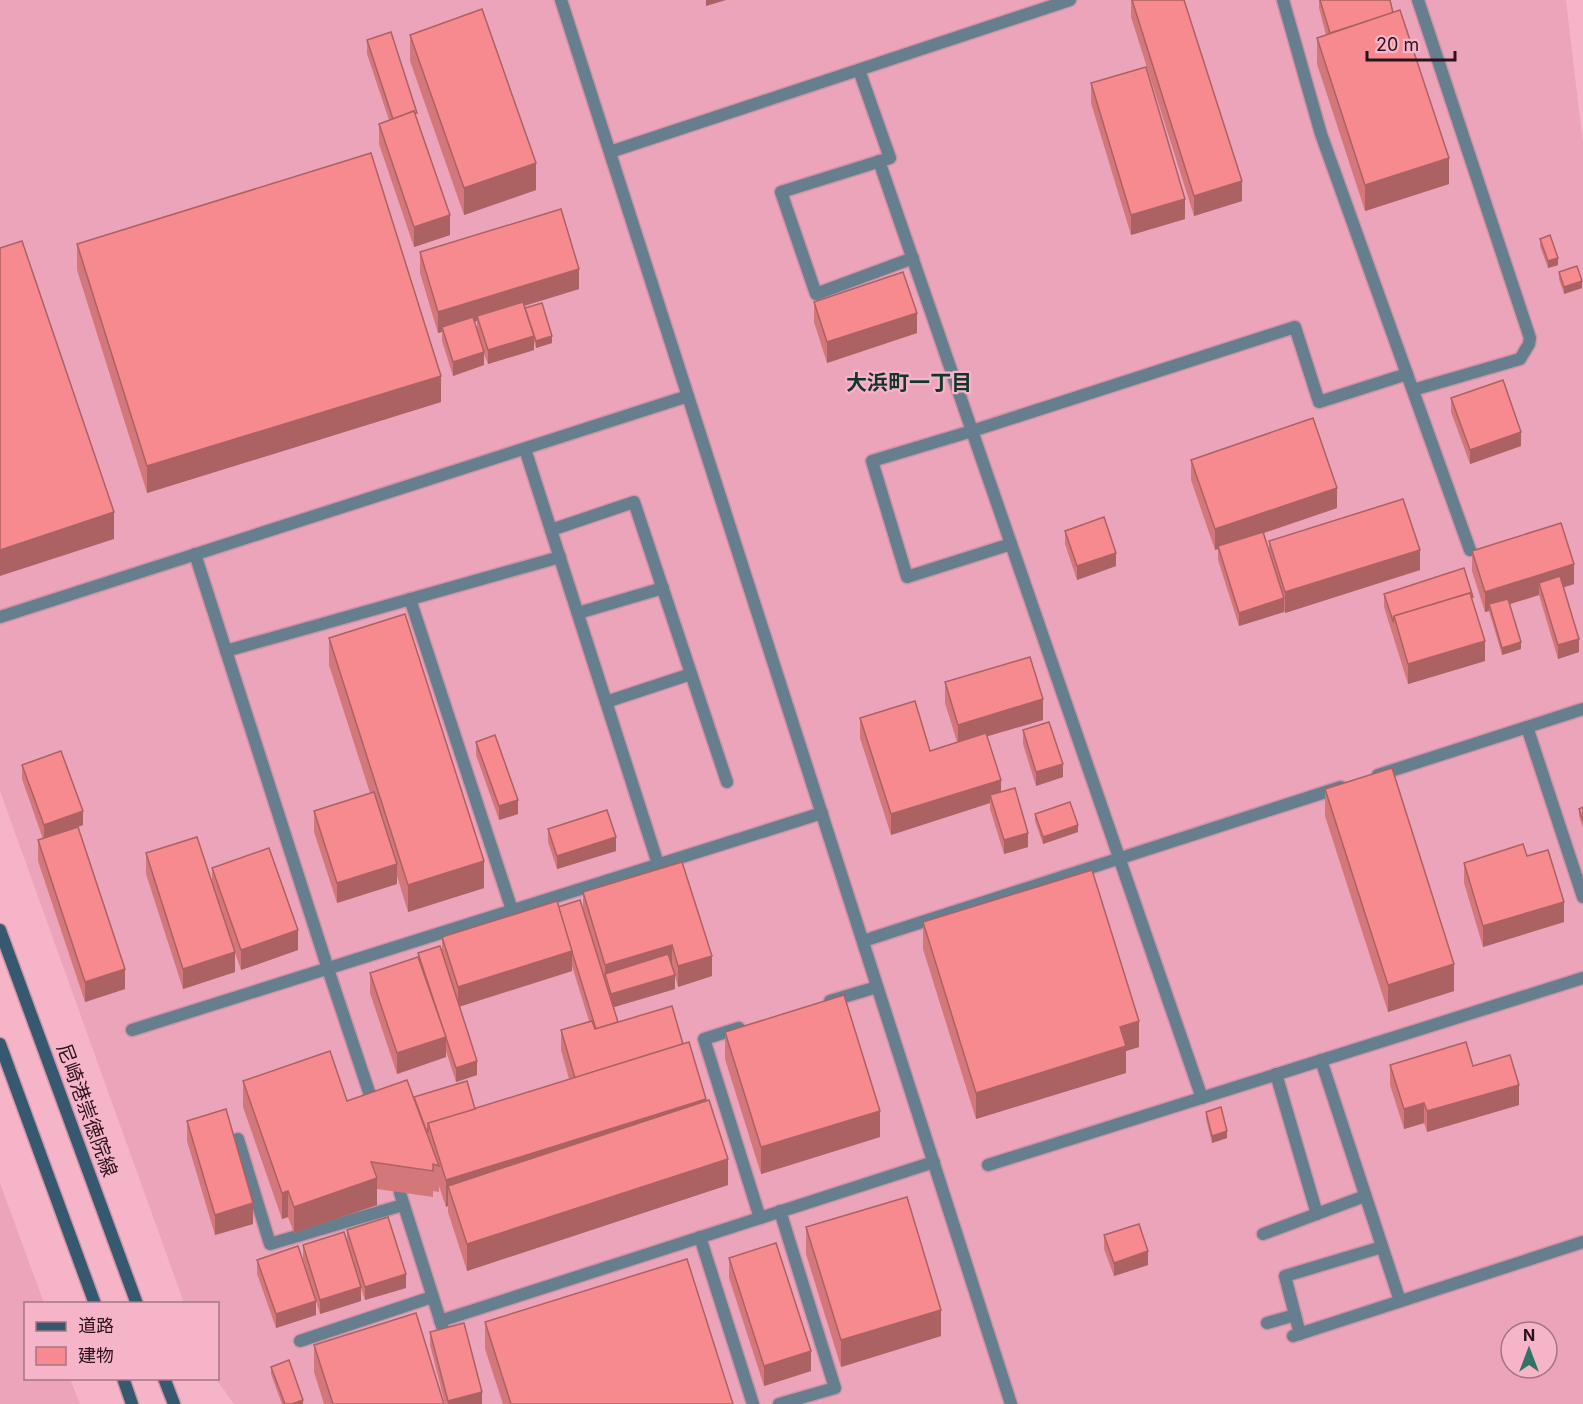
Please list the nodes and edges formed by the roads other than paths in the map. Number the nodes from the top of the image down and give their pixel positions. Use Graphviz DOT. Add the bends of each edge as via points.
graph roads {
  1 [pos="561,0"];
  2 [pos="1070,0"];
  3 [pos="1282,0"];
  4 [pos="1418,0"];
  5 [pos="859,70"];
  6 [pos="610,152"];
  7 [pos="879,161"];
  8 [pos="913,258"];
  9 [pos="1407,374"];
  10 [pos="1413,390"];
  11 [pos="688,396"];
  12 [pos="972,431"];
  13 [pos="525,448"];
  14 [pos="551,530"];
  15 [pos="1011,544"];
  16 [pos="1470,550"];
  17 [pos="195,554"];
  18 [pos="560,556"];
  19 [pos="663,588"];
  20 [pos="410,599"];
  21 [pos="578,613"];
  22 [pos="0,617"];
  23 [pos="226,651"];
  24 [pos="691,674"];
  25 [pos="606,702"];
  26 [pos="1583,709"];
  27 [pos="1527,727"];
  28 [pos="727,782"];
  29 [pos="822,813"];
  30 [pos="1119,858"];
  31 [pos="658,864"];
  32 [pos="1583,897"];
  33 [pos="512,910"];
  34 [pos="0,930"];
  35 [pos="862,941"];
  36 [pos="328,969"];
  37 [pos="1583,978"];
  38 [pos="878,987"];
  39 [pos="823,1003"];
  40 [pos="747,1026"];
  41 [pos="132,1030"];
  42 [pos="0,1044"];
  43 [pos="1322,1060"];
  44 [pos="1276,1074"];
  45 [pos="1202,1098"];
  46 [pos="377,1117"];
  47 [pos="238,1139"];
  48 [pos="934,1162"];
  49 [pos="988,1165"];
  50 [pos="1365,1196"];
  51 [pos="780,1212"];
  52 [pos="1317,1214"];
  53 [pos="760,1218"];
  54 [pos="1263,1234"];
  55 [pos="700,1237"];
  56 [pos="1583,1242"];
  57 [pos="1382,1247"];
  58 [pos="432,1297"];
  59 [pos="1400,1301"];
  60 [pos="94,1302"];
  61 [pos="136,1302"];
  62 [pos="1295,1315"];
  63 [pos="440,1322"];
  64 [pos="1267,1323"];
  65 [pos="300,1341"];
  66 [pos="447,1341"];
  67 [pos="124,1380"];
  68 [pos="165,1380"];
  69 [pos="132,1404"];
  70 [pos="174,1404"];
  71 [pos="753,1404"];
  72 [pos="779,1404"];
  73 [pos="1011,1404"];
  1 -- 6 [label="lane"];
  2 -- 5 [label="lane"];
  3 -- 9 [label="lane" via="1321,134"];
  4 -- 10 [label="lane" via="1530,338 1520,359"];
  5 -- 6 [label="lane"];
  5 -- 7 [label="lane" via="890,158"];
  6 -- 11 [label="lane"];
  7 -- 8 [label="lane"];
  7 -- 8 [label="lane" via="781,192 816,294"];
  8 -- 12 [label="lane"];
  9 -- 10 [label="lane"];
  9 -- 12 [label="lane" via="1319,402 1295,327"];
  10 -- 16 [label="lane"];
  11 -- 13 [label="lane"];
  11 -- 29 [label="lane"];
  12 -- 15 [label="lane"];
  12 -- 15 [label="lane" via="872,461 907,577"];
  13 -- 14 [label="lane"];
  13 -- 17 [label="lane"];
  14 -- 18 [label="lane"];
  14 -- 19 [label="lane" via="634,502"];
  15 -- 30 [label="lane"];
  17 -- 22 [label="lane"];
  17 -- 23 [label="lane"];
  18 -- 20 [label="lane"];
  18 -- 21 [label="lane"];
  19 -- 21 [label="lane"];
  19 -- 24 [label="lane"];
  20 -- 23 [label="lane"];
  20 -- 33 [label="lane"];
  21 -- 25 [label="lane"];
  23 -- 36 [label="lane"];
  24 -- 25 [label="lane"];
  24 -- 28 [label="lane"];
  25 -- 31 [label="lane"];
  26 -- 27 [label="lane"];
  27 -- 30 [label="lane"];
  27 -- 32 [label="lane"];
  29 -- 31 [label="lane"];
  29 -- 35 [label="lane"];
  30 -- 35 [label="lane"];
  30 -- 45 [label="lane"];
  31 -- 33 [label="lane"];
  33 -- 36 [label="lane"];
  34 -- 61 [label="main road, 尼崎港崇徳院線"];
  35 -- 38 [label="lane"];
  36 -- 41 [label="lane"];
  36 -- 46 [label="lane"];
  37 -- 43 [label="lane"];
  38 -- 39 [label="lane"];
  38 -- 48 [label="lane"];
  40 -- 53 [label="lane" via="704,1039"];
  42 -- 60 [label="main road"];
  43 -- 44 [label="lane"];
  43 -- 50 [label="lane"];
  44 -- 45 [label="lane"];
  44 -- 52 [label="lane"];
  45 -- 49 [label="lane"];
  47 -- 58 [label="lane" via="270,1244 402,1199"];
  48 -- 51 [label="lane"];
  48 -- 73 [label="lane"];
  50 -- 52 [label="lane"];
  50 -- 57 [label="lane"];
  51 -- 53 [label="lane"];
  51 -- 72 [label="lane" via="835,1388"];
  52 -- 54 [label="lane"];
  53 -- 55 [label="lane"];
  55 -- 63 [label="lane"];
  55 -- 71 [label="lane"];
  56 -- 59 [label="lane"];
  57 -- 59 [label="lane"];
  57 -- 62 [label="lane" via="1285,1276"];
  58 -- 63 [label="lane"];
  58 -- 65 [label="lane"];
  59 -- 62 [label="lane" via="1296,1335"];
  62 -- 64 [label="lane"];
  63 -- 66 [label="lane"];
  67 -- 69 [label="main road"];
  68 -- 70 [label="main road"];
}
